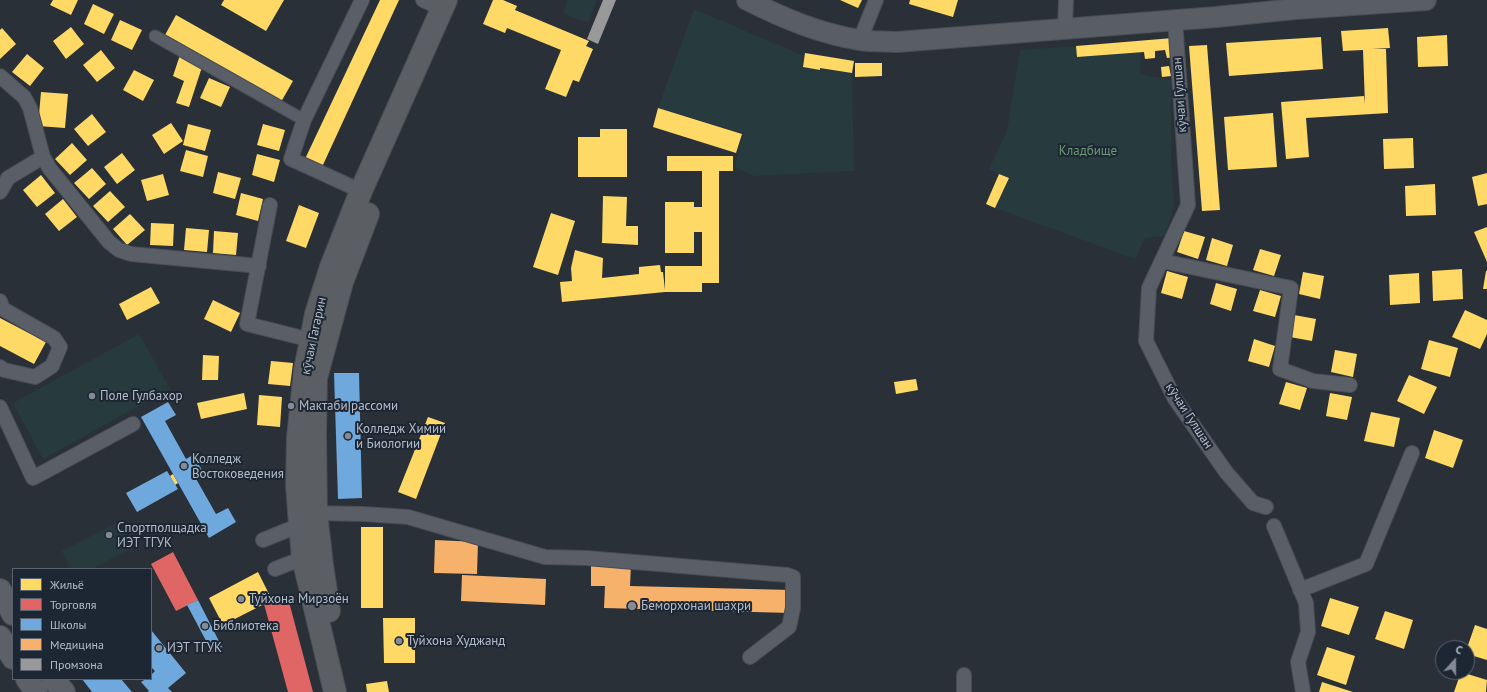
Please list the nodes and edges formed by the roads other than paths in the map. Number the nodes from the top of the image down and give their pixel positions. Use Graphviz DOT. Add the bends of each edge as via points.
graph roads {
  1 [pos="362,0"];
  2 [pos="747,0"];
  3 [pos="876,0"];
  4 [pos="1066,0"];
  5 [pos="1426,0"];
  6 [pos="443,2"];
  7 [pos="1175,19"];
  8 [pos="1065,28"];
  9 [pos="155,36"];
  10 [pos="860,40"];
  11 [pos="0,76"];
  12 [pos="304,120"];
  13 [pos="43,157"];
  14 [pos="361,191"];
  15 [pos="0,192"];
  16 [pos="270,205"];
  17 [pos="1162,261"];
  18 [pos="259,266"];
  19 [pos="0,301"];
  20 [pos="311,340"];
  21 [pos="1,372"];
  22 [pos="1350,385"];
  23 [pos="0,407"];
  24 [pos="133,424"];
  25 [pos="1412,453"];
  26 [pos="1266,507"];
  27 [pos="305,517"];
  28 [pos="1274,526"];
  29 [pos="263,540"];
  30 [pos="303,558"];
  31 [pos="275,569"];
  32 [pos="0,590"];
  33 [pos="1300,590"];
  34 [pos="12,612"];
  35 [pos="0,637"];
  36 [pos="12,656"];
  37 [pos="750,657"];
  38 [pos="964,675"];
  39 [pos="28,680"];
  40 [pos="54,680"];
  41 [pos="36,692"];
  42 [pos="64,692"];
  43 [pos="335,692"];
  44 [pos="347,692"];
  45 [pos="964,692"];
  46 [pos="1303,692"];
  1 -- 12 [label="street"];
  2 -- 10 [label="main road" via="820,31"];
  3 -- 10 [label="street"];
  4 -- 8 [label="street"];
  5 -- 7 [label="main road"];
  6 -- 14 [label="highway, кӯчаи Гагарин"];
  6 -- 27 [label="highway, кӯчаи Гагарин" via="380,183 342,282 316,378 314,435"];
  7 -- 8 [label="main road"];
  7 -- 17 [label="street, кӯчаи Гулшан" via="1188,205"];
  8 -- 10 [label="main road" via="897,42"];
  9 -- 12 [label="street"];
  11 -- 13 [label="street" via="24,97 30,108"];
  12 -- 14 [label="street" via="291,159"];
  13 -- 15 [label="street" via="8,178"];
  13 -- 18 [label="street" via="50,170 109,242 119,250 131,254"];
  14 -- 20 [label="highway, кӯчаи Гагарин" via="331,267 316,314"];
  16 -- 18 [label="street"];
  17 -- 22 [label="street" via="1291,288 1280,369 1313,381"];
  17 -- 26 [label="street, кӯчаи Гулшан" via="1149,288 1146,340 1175,399 1226,472 1253,503"];
  18 -- 20 [label="street" via="246,324"];
  19 -- 21 [label="street" via="3,310 54,338 60,347 52,366 35,378"];
  20 -- 27 [label="highway, кӯчаи Гагарин" via="305,370 298,438 297,485"];
  23 -- 24 [label="street" via="33,478"];
  25 -- 33 [label="street" via="1366,564"];
  27 -- 29 [label="street"];
  27 -- 30 [label="highway, кӯчаи Гагарин"];
  27 -- 37 [label="street" via="364,514 408,517 545,557 595,558 787,574 793,577 793,608 789,627"];
  27 -- 44 [label="highway, кӯчаи Гагарин" via="322,565"];
  28 -- 33 [label="street"];
  30 -- 31 [label="street"];
  30 -- 43 [label="highway, кӯчаи Гагарин"];
  32 -- 34 [label="main road"];
  33 -- 46 [label="street" via="1306,603 1308,632 1298,662"];
  35 -- 36 [label="main road"];
  38 -- 45 [label="street"];
  39 -- 41 [label="main road"];
  40 -- 42 [label="main road"];
}
